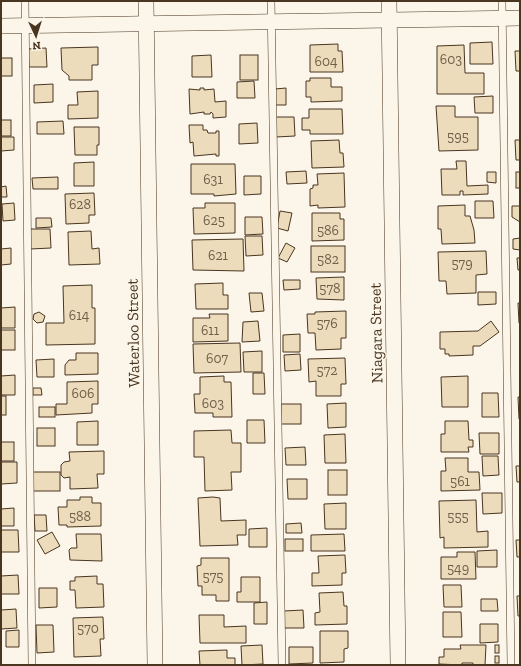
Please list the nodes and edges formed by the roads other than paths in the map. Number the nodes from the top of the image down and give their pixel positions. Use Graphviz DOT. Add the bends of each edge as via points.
graph roads {
  1 [pos="25,1"];
  2 [pos="146,1"];
  3 [pos="271,1"];
  4 [pos="389,1"];
  5 [pos="502,1"];
  6 [pos="520,18"];
  7 [pos="502,19"];
  8 [pos="390,21"];
  9 [pos="272,23"];
  10 [pos="147,24"];
  11 [pos="1,26"];
  12 [pos="25,26"];
  13 [pos="32,665"];
  14 [pos="156,665"];
  15 [pos="282,665"];
  16 [pos="398,665"];
  17 [pos="512,665"];
  1 -- 12 [label="lane"];
  2 -- 10 [label="street, Waterloo Street"];
  3 -- 9 [label="lane"];
  4 -- 8 [label="street, Niagara Street"];
  5 -- 7 [label="lane"];
  6 -- 7 [label="street"];
  7 -- 8 [label="street"];
  7 -- 17 [label="lane"];
  8 -- 9 [label="street"];
  8 -- 16 [label="street, Niagara Street"];
  9 -- 10 [label="street"];
  9 -- 15 [label="lane"];
  10 -- 12 [label="street"];
  10 -- 14 [label="street, Waterloo Street"];
  11 -- 12 [label="street"];
  12 -- 13 [label="lane"];
}
